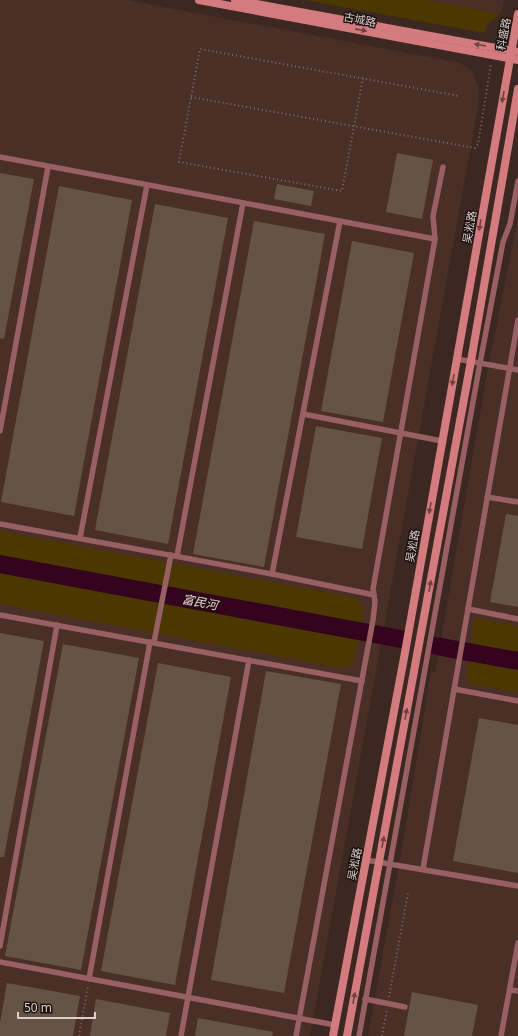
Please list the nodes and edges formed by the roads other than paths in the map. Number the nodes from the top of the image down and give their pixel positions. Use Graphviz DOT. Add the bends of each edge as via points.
graph roads {
  1 [pos="199,0"];
  2 [pos="235,0"];
  3 [pos="518,14"];
  4 [pos="514,55"];
  5 [pos="518,89"];
  6 [pos="0,157"];
  7 [pos="48,166"];
  8 [pos="443,166"];
  9 [pos="518,181"];
  10 [pos="147,185"];
  11 [pos="243,203"];
  12 [pos="340,221"];
  13 [pos="435,239"];
  14 [pos="518,320"];
  15 [pos="457,359"];
  16 [pos="471,361"];
  17 [pos="480,363"];
  18 [pos="510,368"];
  19 [pos="518,370"];
  20 [pos="303,414"];
  21 [pos="0,431"];
  22 [pos="401,432"];
  23 [pos="442,441"];
  24 [pos="487,497"];
  25 [pos="518,502"];
  26 [pos="0,524"];
  27 [pos="80,538"];
  28 [pos="174,556"];
  29 [pos="272,574"];
  30 [pos="374,595"];
  31 [pos="468,609"];
  32 [pos="0,615"];
  33 [pos="518,619"];
  34 [pos="57,625"];
  35 [pos="152,642"];
  36 [pos="249,660"];
  37 [pos="362,681"];
  38 [pos="454,689"];
  39 [pos="518,701"];
  40 [pos="366,860"];
  41 [pos="379,862"];
  42 [pos="390,864"];
  43 [pos="423,870"];
  44 [pos="518,886"];
  45 [pos="518,943"];
  46 [pos="0,946"];
  47 [pos="0,962"];
  48 [pos="89,979"];
  49 [pos="510,990"];
  50 [pos="518,991"];
  51 [pos="188,997"];
  52 [pos="365,999"];
  53 [pos="405,1007"];
  54 [pos="300,1018"];
  55 [pos="335,1025"];
  56 [pos="181,1036"];
  57 [pos="296,1036"];
  58 [pos="333,1036"];
  59 [pos="347,1036"];
  60 [pos="359,1036"];
  61 [pos="501,1036"];
  1 -- 4 [label="main road, 古城路, one-way" via="492,54"];
  4 -- 2 [label="main road, 古城路, one-way"];
  3 -- 4 [label="main road, 科盛路"];
  4 -- 15 [label="main road, 吴淞路, one-way"];
  5 -- 16 [label="main road"];
  6 -- 7 [label="lane"];
  7 -- 10 [label="lane"];
  7 -- 21 [label="lane"];
  8 -- 13 [label="lane" via="433,216"];
  9 -- 17 [label="lane" via="510,224 503,242"];
  10 -- 11 [label="lane"];
  10 -- 27 [label="lane"];
  11 -- 12 [label="lane"];
  11 -- 28 [label="lane"];
  12 -- 13 [label="lane"];
  12 -- 20 [label="lane"];
  13 -- 22 [label="lane"];
  14 -- 18 [label="lane"];
  15 -- 16 [label="lane"];
  15 -- 23 [label="main road, 吴淞路, one-way"];
  16 -- 17 [label="lane"];
  41 -- 16 [label="main road, one-way"];
  17 -- 18 [label="lane"];
  17 -- 42 [label="lane"];
  18 -- 19 [label="lane"];
  18 -- 24 [label="lane"];
  20 -- 22 [label="lane"];
  20 -- 29 [label="lane"];
  22 -- 23 [label="lane"];
  22 -- 30 [label="lane"];
  23 -- 40 [label="main road, 吴淞路, one-way"];
  24 -- 25 [label="lane"];
  24 -- 31 [label="lane"];
  26 -- 27 [label="lane"];
  27 -- 28 [label="lane"];
  28 -- 29 [label="lane"];
  28 -- 35 [label="lane" via="167,574"];
  29 -- 30 [label="lane"];
  30 -- 37 [label="lane" via="373,620"];
  31 -- 33 [label="lane"];
  31 -- 38 [label="lane"];
  32 -- 34 [label="lane"];
  34 -- 35 [label="lane"];
  34 -- 46 [label="lane"];
  35 -- 36 [label="lane"];
  35 -- 48 [label="lane"];
  36 -- 37 [label="lane"];
  36 -- 51 [label="lane"];
  37 -- 54 [label="lane"];
  38 -- 39 [label="lane"];
  38 -- 43 [label="lane"];
  40 -- 41 [label="lane"];
  40 -- 55 [label="main road, 吴淞路"];
  41 -- 42 [label="lane"];
  59 -- 41 [label="main road, one-way"];
  42 -- 43 [label="lane"];
  42 -- 52 [label="lane"];
  43 -- 44 [label="lane"];
  45 -- 49 [label="lane"];
  47 -- 48 [label="lane"];
  48 -- 51 [label="lane"];
  49 -- 50 [label="lane"];
  49 -- 61 [label="lane"];
  51 -- 54 [label="lane"];
  51 -- 56 [label="lane"];
  52 -- 53 [label="lane"];
  52 -- 60 [label="lane"];
  54 -- 55 [label="lane"];
  54 -- 57 [label="lane"];
  55 -- 58 [label="main road, 吴淞路"];
}
